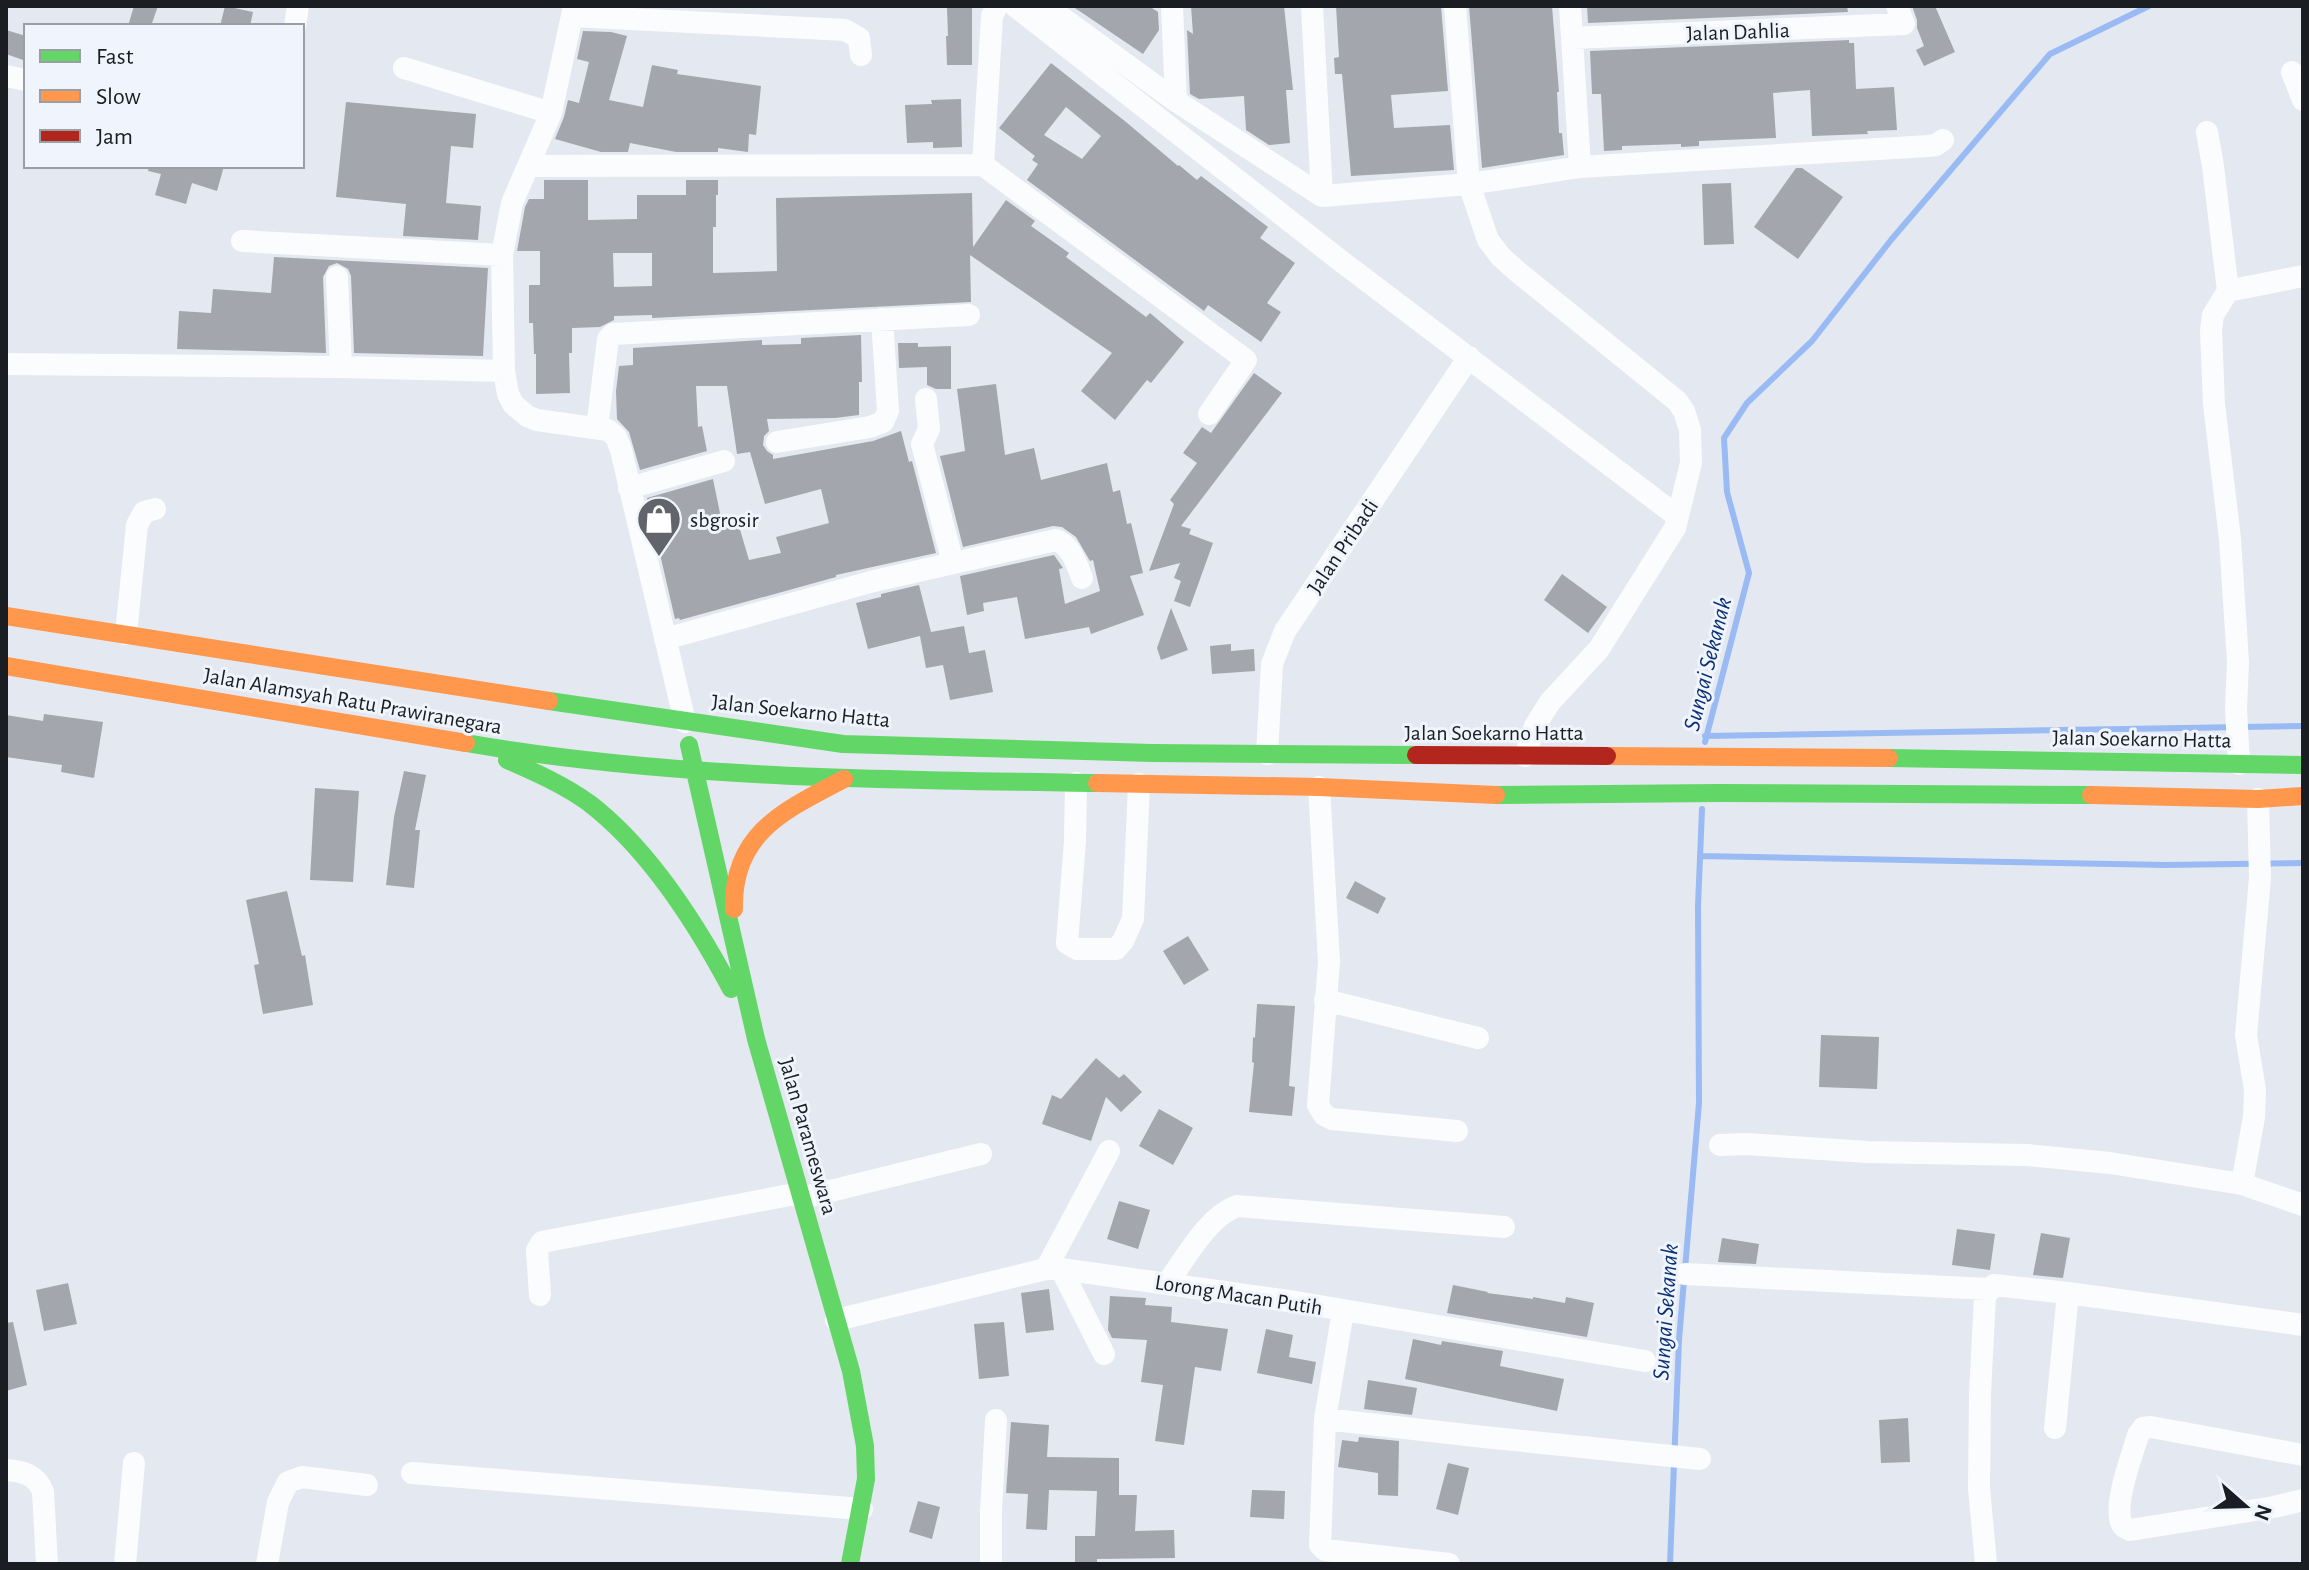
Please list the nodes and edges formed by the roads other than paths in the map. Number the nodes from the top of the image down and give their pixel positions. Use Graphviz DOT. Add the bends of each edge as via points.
graph roads {
  1 [pos="997,6"];
  2 [pos="1015,6"];
  3 [pos="1046,6"];
  4 [pos="1172,6"];
  5 [pos="1312,6"];
  6 [pos="1455,6"];
  7 [pos="1570,6"];
  8 [pos="573,11"];
  9 [pos="1900,15"];
  10 [pos="1572,38"];
  11 [pos="861,55"];
  12 [pos="404,68"];
  13 [pos="2292,72"];
  14 [pos="2303,100"];
  15 [pos="1176,101"];
  16 [pos="551,113"];
  17 [pos="2207,132"];
  18 [pos="1943,140"];
  19 [pos="983,165"];
  20 [pos="528,166"];
  21 [pos="1580,167"];
  22 [pos="1469,184"];
  23 [pos="1322,196"];
  24 [pos="242,241"];
  25 [pos="502,255"];
  26 [pos="2303,276"];
  27 [pos="337,277"];
  28 [pos="2228,291"];
  29 [pos="969,315"];
  30 [pos="882,319"];
  31 [pos="1469,357"];
  32 [pos="6,364"];
  33 [pos="341,367"];
  34 [pos="504,371"];
  35 [pos="926,399"];
  36 [pos="1209,414"];
  37 [pos="597,428"];
  38 [pos="777,442"];
  39 [pos="724,461"];
  40 [pos="629,488"];
  41 [pos="155,509"];
  42 [pos="1677,516"];
  43 [pos="953,563"];
  44 [pos="1082,578"];
  45 [pos="6,616"];
  46 [pos="126,634"];
  47 [pos="665,639"];
  48 [pos="6,666"];
  49 [pos="358,671"];
  50 [pos="411,698"];
  51 [pos="518,714"];
  52 [pos="564,721"];
  53 [pos="685,722"];
  54 [pos="463,743"];
  55 [pos="670,746"];
  56 [pos="1267,754"];
  57 [pos="1525,756"];
  58 [pos="2239,764"];
  59 [pos="2303,765"];
  60 [pos="694,770"];
  61 [pos="844,779"];
  62 [pos="1076,783"];
  63 [pos="1139,784"];
  64 [pos="1319,787"];
  65 [pos="2303,796"];
  66 [pos="2258,799"];
  67 [pos="734,946"];
  68 [pos="1325,1000"];
  69 [pos="1478,1038"];
  70 [pos="756,1039"];
  71 [pos="1457,1131"];
  72 [pos="1720,1145"];
  73 [pos="1109,1151"];
  74 [pos="981,1154"];
  75 [pos="2242,1184"];
  76 [pos="801,1196"];
  77 [pos="2303,1205"];
  78 [pos="1504,1227"];
  79 [pos="1053,1269"];
  80 [pos="1685,1274"];
  81 [pos="1168,1282"];
  82 [pos="1989,1289"];
  83 [pos="2068,1293"];
  84 [pos="540,1295"];
  85 [pos="1343,1311"];
  86 [pos="836,1320"];
  87 [pos="2303,1325"];
  88 [pos="1104,1354"];
  89 [pos="1645,1361"];
  90 [pos="1325,1419"];
  91 [pos="996,1420"];
  92 [pos="2055,1428"];
  93 [pos="2303,1455"];
  94 [pos="1696,1458"];
  95 [pos="134,1463"];
  96 [pos="6,1470"];
  97 [pos="412,1473"];
  98 [pos="367,1485"];
  99 [pos="2303,1500"];
  100 [pos="862,1509"];
  101 [pos="47,1564"];
  102 [pos="125,1564"];
  103 [pos="267,1564"];
  104 [pos="850,1564"];
  105 [pos="991,1564"];
  106 [pos="1449,1564"];
  107 [pos="1986,1564"];
  1 -- 19 [label="street" via="992,16"];
  2 -- 31 [label="street"];
  3 -- 15 [label="street"];
  4 -- 15 [label="street"];
  5 -- 23 [label="street"];
  6 -- 22 [label="street"];
  7 -- 10 [label="street"];
  8 -- 11 [label="street" via="845,30 859,38"];
  8 -- 16 [label="street"];
  9 -- 10 [label="street, Jalan Dahlia"];
  10 -- 21 [label="street"];
  12 -- 16 [label="street"];
  13 -- 14 [label="street"];
  15 -- 23 [label="street"];
  16 -- 20 [label="street"];
  17 -- 28 [label="street"];
  18 -- 21 [label="street" via="1928,146"];
  19 -- 20 [label="street"];
  19 -- 36 [label="street" via="1246,360"];
  20 -- 25 [label="street" via="512,203"];
  21 -- 22 [label="street"];
  22 -- 23 [label="street"];
  22 -- 42 [label="street" via="1488,240 1501,257 1684,411 1691,463"];
  24 -- 25 [label="street"];
  25 -- 34 [label="street"];
  26 -- 28 [label="street"];
  27 -- 33 [label="street"];
  28 -- 58 [label="street" via="2213,315 2211,330 2238,662"];
  29 -- 30 [label="street"];
  30 -- 37 [label="street" via="613,334 608,339"];
  30 -- 38 [label="street" via="888,411 883,422"];
  31 -- 42 [label="street"];
  31 -- 56 [label="street, Jalan Pribadi" via="1285,631 1272,664"];
  32 -- 33 [label="street"];
  33 -- 34 [label="street"];
  34 -- 37 [label="street" via="513,404 527,416"];
  35 -- 43 [label="street" via="929,429 922,444"];
  37 -- 40 [label="street" via="616,437"];
  39 -- 40 [label="street"];
  40 -- 47 [label="street"];
  41 -- 46 [label="street" via="144,512 137,525"];
  42 -- 57 [label="street" via="1675,528 1599,649 1550,702"];
  43 -- 44 [label="street" via="1056,540 1074,559"];
  43 -- 47 [label="street"];
  45 -- 46 [label="highway, Jalan Alamsyah Ratu Prawiranegara"];
  46 -- 49 [label="highway, Jalan Alamsyah Ratu Prawiranegara"];
  47 -- 53 [label="street"];
  48 -- 54 [label="highway, Jalan Alamsyah Ratu Prawiranegara"];
  49 -- 50 [label="highway"];
  49 -- 53 [label="highway, Jalan Alamsyah Ratu Prawiranegara"];
  51 -- 52 [label="highway"];
  53 -- 56 [label="highway, Jalan Soekarno Hatta" via="843,744"];
  53 -- 60 [label="highway, Jalan Parameswara"];
  54 -- 60 [label="highway, Jalan Alamsyah Ratu Prawiranegara"];
  54 -- 70 [label="highway" via="538,772 597,810 665,882 720,966"];
  55 -- 60 [label="highway"];
  56 -- 57 [label="highway, Jalan Soekarno Hatta"];
  57 -- 58 [label="highway, Jalan Soekarno Hatta"];
  58 -- 59 [label="highway, Jalan Soekarno Hatta"];
  60 -- 61 [label="highway"];
  60 -- 67 [label="highway, Jalan Parameswara"];
  61 -- 62 [label="highway"];
  61 -- 67 [label="highway" via="785,811 746,852 734,884"];
  62 -- 63 [label="highway"];
  62 -- 63 [label="street" via="1067,943 1077,949 1116,949 1133,919"];
  63 -- 64 [label="highway"];
  64 -- 66 [label="highway" via="1493,795"];
  64 -- 68 [label="street" via="1329,962"];
  65 -- 66 [label="highway"];
  66 -- 75 [label="street" via="2260,867 2246,1035 2254,1117"];
  67 -- 70 [label="highway, Jalan Parameswara"];
  68 -- 69 [label="street"];
  68 -- 71 [label="street" via="1318,1105 1324,1115"];
  70 -- 76 [label="highway, Jalan Parameswara"];
  72 -- 75 [label="street" via="2027,1155"];
  73 -- 79 [label="street"];
  74 -- 76 [label="street"];
  75 -- 77 [label="street"];
  76 -- 84 [label="street" via="542,1242 537,1250"];
  76 -- 86 [label="highway, Jalan Parameswara"];
  78 -- 81 [label="street" via="1237,1206 1211,1223"];
  79 -- 81 [label="street, Lorong Macan Putih"];
  79 -- 86 [label="street, Lorong Macan Putih"];
  79 -- 88 [label="street"];
  80 -- 82 [label="street"];
  81 -- 85 [label="street, Lorong Macan Putih"];
  82 -- 83 [label="street" via="1994,1285"];
  82 -- 107 [label="street" via="1979,1488"];
  83 -- 87 [label="street"];
  83 -- 92 [label="street"];
  85 -- 89 [label="street, Lorong Macan Putih"];
  85 -- 90 [label="street"];
  86 -- 100 [label="highway, Jalan Parameswara" via="865,1446"];
  90 -- 94 [label="street"];
  90 -- 106 [label="street" via="1322,1549"];
  91 -- 105 [label="street"];
  93 -- 99 [label="street" via="2143,1428 2120,1503 2121,1520 2130,1530"];
  95 -- 102 [label="street"];
  96 -- 101 [label="street" via="39,1482"];
  97 -- 100 [label="street"];
  98 -- 103 [label="street" via="302,1477 288,1482 278,1502"];
  100 -- 104 [label="highway, Jalan Parameswara"];
}
